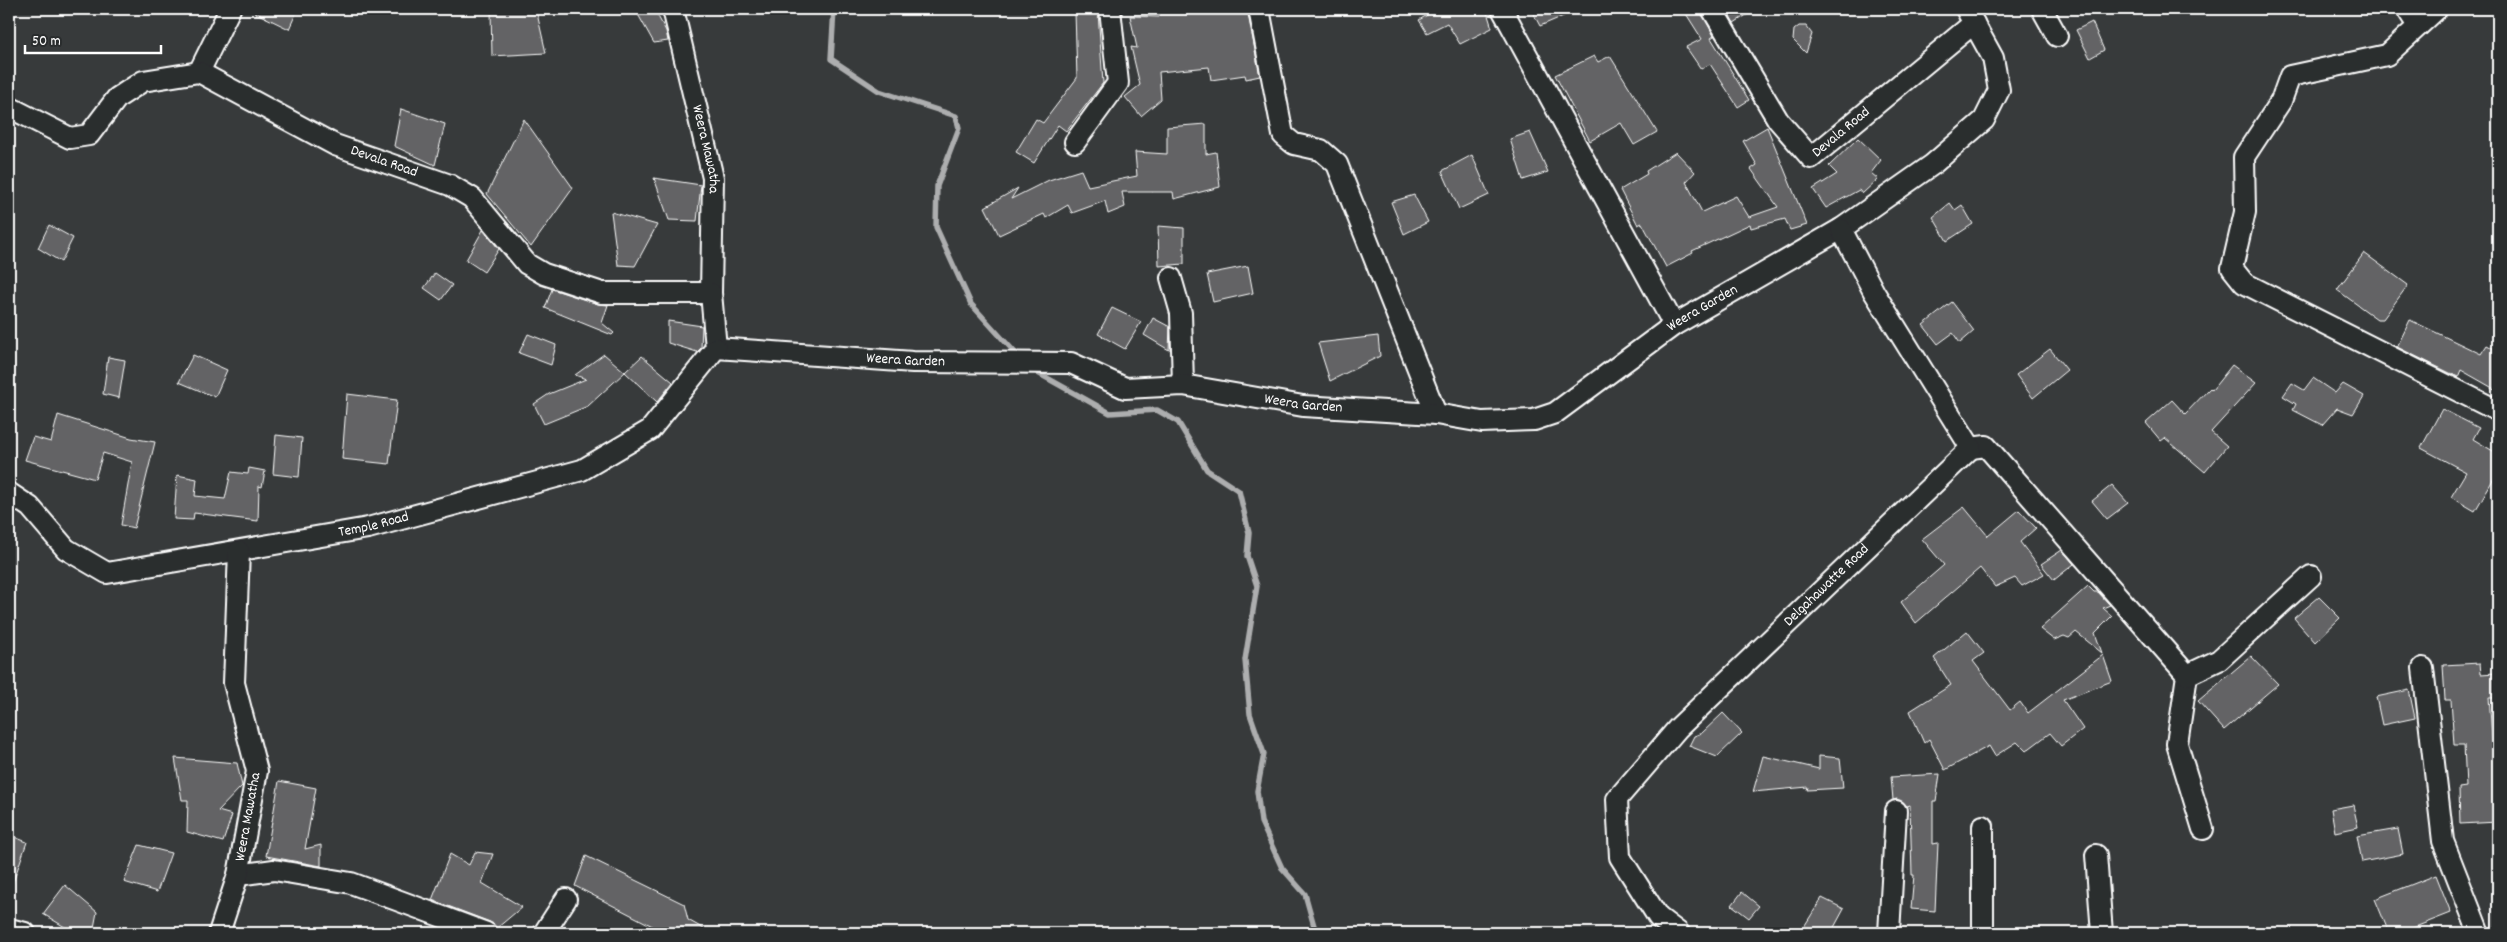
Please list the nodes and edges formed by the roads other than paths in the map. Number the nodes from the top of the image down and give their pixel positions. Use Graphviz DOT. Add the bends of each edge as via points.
graph roads {
  1 [pos="230,9"];
  2 [pos="673,9"];
  3 [pos="1110,9"];
  4 [pos="1259,9"];
  5 [pos="1502,9"];
  6 [pos="1712,9"];
  7 [pos="2042,9"];
  8 [pos="2407,9"];
  9 [pos="2437,9"];
  10 [pos="1970,16"];
  11 [pos="2418,26"];
  12 [pos="2057,36"];
  13 [pos="199,72"];
  14 [pos="9,107"];
  15 [pos="1075,142"];
  16 [pos="1841,229"];
  17 [pos="1171,278"];
  18 [pos="711,293"];
  19 [pos="1674,325"];
  20 [pos="716,348"];
  21 [pos="1183,385"];
  22 [pos="2498,412"];
  23 [pos="1436,414"];
  24 [pos="1971,448"];
  25 [pos="9,493"];
  26 [pos="239,551"];
  27 [pos="2311,576"];
  28 [pos="2423,668"];
  29 [pos="2187,675"];
  30 [pos="1896,811"];
  31 [pos="1983,826"];
  32 [pos="2203,829"];
  33 [pos="2096,855"];
  34 [pos="238,875"];
  35 [pos="566,899"];
  36 [pos="9,928"];
  37 [pos="25,933"];
  38 [pos="219,933"];
  39 [pos="486,933"];
  40 [pos="544,933"];
  41 [pos="1679,933"];
  42 [pos="1889,933"];
  43 [pos="1983,933"];
  44 [pos="2102,933"];
  45 [pos="2479,933"];
  1 -- 13 [label="street"];
  2 -- 18 [label="street, Weera Mawatha" via="713,178"];
  3 -- 15 [label="street" via="1118,82"];
  4 -- 23 [label="street" via="1283,135 1294,144 1321,150 1336,164"];
  5 -- 19 [label="street"];
  6 -- 10 [label="street, Devala Road" via="1778,120 1811,158"];
  7 -- 12 [label="street"];
  8 -- 11 [label="street"];
  9 -- 11 [label="street"];
  10 -- 16 [label="street, Weera Garden" via="1992,58 1999,90 1984,120 1932,165"];
  11 -- 22 [label="street" via="2387,55 2290,76 2281,101 2244,157 2245,212 2232,268 2244,283"];
  13 -- 14 [label="street" via="143,81 117,98 88,135 70,138"];
  13 -- 18 [label="street, Devala Road" via="335,145 450,185 472,198 527,264 544,274 602,293"];
  16 -- 19 [label="street, Weera Garden"];
  16 -- 24 [label="street" via="1874,292"];
  17 -- 21 [label="street" via="1181,313"];
  18 -- 20 [label="street"];
  19 -- 23 [label="street, Weera Garden" via="1555,413 1534,420 1482,422"];
  20 -- 21 [label="street, Weera Garden" via="913,362 1070,363 1125,388"];
  20 -- 26 [label="street, Temple Road" via="650,430 582,470 368,528"];
  21 -- 23 [label="street, Weera Garden" via="1303,406"];
  24 -- 29 [label="street" via="1986,446"];
  24 -- 41 [label="street, Delgahawatte Road" via="1678,728 1617,799 1620,857 1658,917"];
  25 -- 26 [label="street, Temple Road" via="30,507 66,550 107,573"];
  26 -- 34 [label="street, Weera Mawatha" via="234,682 257,771"];
  27 -- 29 [label="street" via="2219,660"];
  28 -- 45 [label="street" via="2443,841"];
  29 -- 32 [label="street" via="2177,744"];
  30 -- 42 [label="street"];
  31 -- 43 [label="street"];
  33 -- 44 [label="street"];
  34 -- 38 [label="street, Weera Mawatha"];
  34 -- 39 [label="street" via="274,870 352,883"];
  35 -- 40 [label="street"];
  36 -- 37 [label="street"];
}
